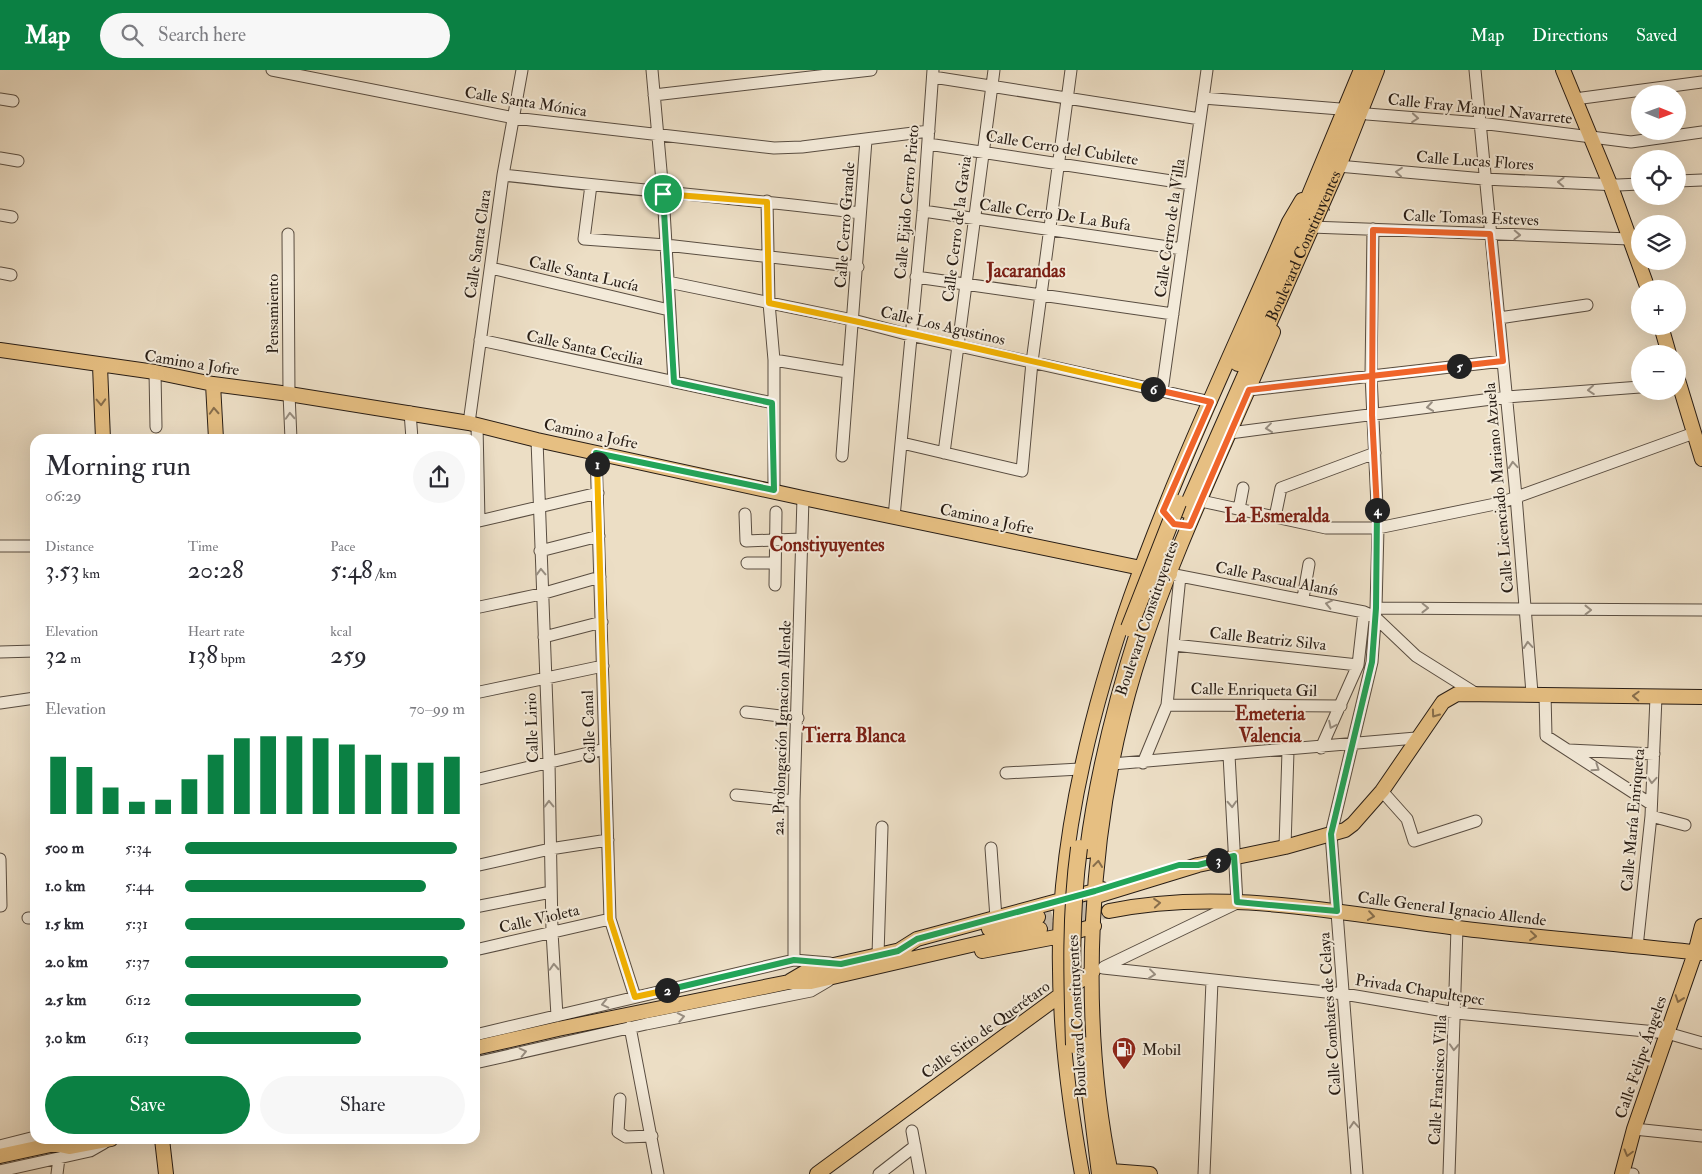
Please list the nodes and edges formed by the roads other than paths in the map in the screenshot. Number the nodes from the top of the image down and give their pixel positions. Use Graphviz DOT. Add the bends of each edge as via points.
graph roads {
  1 [pos="272,70"];
  2 [pos="522,70"];
  3 [pos="652,70"];
  4 [pos="871,70"];
  5 [pos="994,70"];
  6 [pos="1071,70"];
  7 [pos="1207,70"];
  8 [pos="1355,70"];
  9 [pos="1362,70"];
  10 [pos="1376,70"];
  11 [pos="1384,70"];
  12 [pos="1474,70"];
  13 [pos="1564,70"];
  14 [pos="933,74"];
  15 [pos="1702,82"];
  16 [pos="993,86"];
  17 [pos="654,95"];
  18 [pos="1067,97"];
  19 [pos="1203,98"];
  20 [pos="0,99"];
  21 [pos="1576,99"];
  22 [pos="13,100"];
  23 [pos="1366,114"];
  24 [pos="514,118"];
  25 [pos="1200,119"];
  26 [pos="1344,120"];
  27 [pos="1480,123"];
  28 [pos="929,131"];
  29 [pos="1702,132"];
  30 [pos="658,134"];
  31 [pos="1590,136"];
  32 [pos="866,140"];
  33 [pos="928,144"];
  34 [pos="983,151"];
  35 [pos="0,158"];
  36 [pos="18,161"];
  37 [pos="1059,163"];
  38 [pos="1330,166"];
  39 [pos="504,175"];
  40 [pos="1484,179"];
  41 [pos="1702,180"];
  42 [pos="1686,181"];
  43 [pos="1191,184"];
  44 [pos="1610,184"];
  45 [pos="1631,184"];
  46 [pos="591,185"];
  47 [pos="663,194"];
  48 [pos="767,202"];
  49 [pos="923,211"];
  50 [pos="860,213"];
  51 [pos="0,215"];
  52 [pos="12,217"];
  53 [pos="974,218"];
  54 [pos="1311,227"];
  55 [pos="1049,229"];
  56 [pos="1373,230"];
  57 [pos="288,234"];
  58 [pos="1490,234"];
  59 [pos="1630,239"];
  60 [pos="666,245"];
  61 [pos="1182,249"];
  62 [pos="768,256"];
  63 [pos="858,266"];
  64 [pos="1293,266"];
  65 [pos="491,268"];
  66 [pos="916,277"];
  67 [pos="1645,280"];
  68 [pos="668,282"];
  69 [pos="966,285"];
  70 [pos="1040,294"];
  71 [pos="769,303"];
  72 [pos="1587,305"];
  73 [pos="669,310"];
  74 [pos="1173,314"];
  75 [pos="1499,318"];
  76 [pos="853,320"];
  77 [pos="910,335"];
  78 [pos="480,340"];
  79 [pos="958,345"];
  80 [pos="0,350"];
  81 [pos="774,360"];
  82 [pos="1503,361"];
  83 [pos="1032,362"];
  84 [pos="100,366"];
  85 [pos="155,372"];
  86 [pos="847,372"];
  87 [pos="1371,375"];
  88 [pos="674,382"];
  89 [pos="213,384"];
  90 [pos="1631,388"];
  91 [pos="1249,390"];
  92 [pos="1162,391"];
  93 [pos="289,394"];
  94 [pos="1507,397"];
  95 [pos="1683,400"];
  96 [pos="772,403"];
  97 [pos="1219,408"];
  98 [pos="410,412"];
  99 [pos="1372,415"];
  100 [pos="473,424"];
  101 [pos="156,427"];
  102 [pos="1230,433"];
  103 [pos="102,434"];
  104 [pos="216,434"];
  105 [pos="291,434"];
  106 [pos="412,434"];
  107 [pos="473,434"];
  108 [pos="1694,434"];
  109 [pos="537,440"];
  110 [pos="902,443"];
  111 [pos="596,453"];
  112 [pos="944,453"];
  113 [pos="1375,454"];
  114 [pos="842,456"];
  115 [pos="1702,459"];
  116 [pos="1243,488"];
  117 [pos="774,490"];
  118 [pos="598,493"];
  119 [pos="1516,496"];
  120 [pos="803,498"];
  121 [pos="1201,501"];
  122 [pos="540,507"];
  123 [pos="1239,509"];
  124 [pos="1163,511"];
  125 [pos="776,512"];
  126 [pos="746,514"];
  127 [pos="894,517"];
  128 [pos="1275,517"];
  129 [pos="480,521"];
  130 [pos="1190,526"];
  131 [pos="1378,528"];
  132 [pos="599,536"];
  133 [pos="802,539"];
  134 [pos="776,540"];
  135 [pos="0,546"];
  136 [pos="30,546"];
  137 [pos="540,551"];
  138 [pos="775,562"];
  139 [pos="747,563"];
  140 [pos="1309,564"];
  141 [pos="1140,566"];
  142 [pos="1175,575"];
  143 [pos="600,577"];
  144 [pos="775,586"];
  145 [pos="541,594"];
  146 [pos="1303,598"];
  147 [pos="480,607"];
  148 [pos="1525,610"];
  149 [pos="1702,610"];
  150 [pos="1364,612"];
  151 [pos="1376,612"];
  152 [pos="602,622"];
  153 [pos="544,637"];
  154 [pos="1174,644"];
  155 [pos="30,651"];
  156 [pos="0,652"];
  157 [pos="1358,665"];
  158 [pos="603,666"];
  159 [pos="545,678"];
  160 [pos="480,692"];
  161 [pos="1475,693"];
  162 [pos="1538,694"];
  163 [pos="1702,696"];
  164 [pos="1656,697"];
  165 [pos="30,699"];
  166 [pos="0,703"];
  167 [pos="1167,705"];
  168 [pos="1341,706"];
  169 [pos="746,712"];
  170 [pos="798,718"];
  171 [pos="1416,738"];
  172 [pos="1352,745"];
  173 [pos="605,748"];
  174 [pos="1321,748"];
  175 [pos="1568,750"];
  176 [pos="1288,751"];
  177 [pos="1654,754"];
  178 [pos="1229,755"];
  179 [pos="548,762"];
  180 [pos="1143,763"];
  181 [pos="1112,764"];
  182 [pos="1080,769"];
  183 [pos="1006,773"];
  184 [pos="480,779"];
  185 [pos="1382,792"];
  186 [pos="736,795"];
  187 [pos="794,801"];
  188 [pos="1651,810"];
  189 [pos="1476,821"];
  190 [pos="1685,825"];
  191 [pos="882,827"];
  192 [pos="1331,834"];
  193 [pos="608,840"];
  194 [pos="550,848"];
  195 [pos="991,848"];
  196 [pos="1285,848"];
  197 [pos="1234,856"];
  198 [pos="0,859"];
  199 [pos="480,865"];
  200 [pos="0,890"];
  201 [pos="551,892"];
  202 [pos="1098,893"];
  203 [pos="1062,899"];
  204 [pos="1237,902"];
  205 [pos="1,906"];
  206 [pos="480,906"];
  207 [pos="1109,911"];
  208 [pos="1337,911"];
  209 [pos="996,918"];
  210 [pos="610,919"];
  211 [pos="1094,926"];
  212 [pos="1702,926"];
  213 [pos="1457,928"];
  214 [pos="552,932"];
  215 [pos="1061,936"];
  216 [pos="1637,947"];
  217 [pos="480,949"];
  218 [pos="898,951"];
  219 [pos="1699,953"];
  220 [pos="878,956"];
  221 [pos="794,960"];
  222 [pos="868,968"];
  223 [pos="839,970"];
  224 [pos="1098,970"];
  225 [pos="1212,981"];
  226 [pos="1344,994"];
  227 [pos="1061,995"];
  228 [pos="635,997"];
  229 [pos="1456,1013"];
  230 [pos="557,1016"];
  231 [pos="630,1027"];
  232 [pos="1667,1033"];
  233 [pos="480,1034"];
  234 [pos="1702,1043"];
  235 [pos="480,1047"];
  236 [pos="480,1062"];
  237 [pos="620,1099"];
  238 [pos="1087,1120"];
  239 [pos="1634,1128"];
  240 [pos="912,1130"];
  241 [pos="652,1136"];
  242 [pos="1702,1136"];
  243 [pos="30,1138"];
  244 [pos="51,1144"];
  245 [pos="64,1144"];
  246 [pos="84,1144"];
  247 [pos="102,1144"];
  248 [pos="163,1144"];
  249 [pos="0,1146"];
  250 [pos="915,1146"];
  251 [pos="0,1156"];
  252 [pos="58,1158"];
  253 [pos="40,1168"];
  254 [pos="0,1171"];
  255 [pos="1107,1173"];
  256 [pos="57,1174"];
  257 [pos="166,1174"];
  258 [pos="658,1174"];
  259 [pos="817,1174"];
  260 [pos="879,1174"];
  261 [pos="920,1174"];
  262 [pos="1082,1174"];
  263 [pos="1091,1174"];
  264 [pos="1150,1174"];
  265 [pos="1204,1174"];
  266 [pos="1357,1174"];
  267 [pos="1449,1174"];
  268 [pos="1622,1174"];
  269 [pos="1633,1174"];
  1 -- 24 [label="street, Calle Santa Mónica"];
  2 -- 24 [label="street, Calle Santa Clara"];
  3 -- 17 [label="street"];
  4 -- 17 [label="street"];
  5 -- 16 [label="street, Calle Cerro de la Gavia"];
  6 -- 18 [label="street"];
  7 -- 19 [label="street, Calle Cerro de la Villa"];
  8 -- 26 [label="street"];
  9 -- 26 [label="highway, Boulevard Constituyentes"];
  10 -- 26 [label="highway, Boulevard Constituyentes"];
  11 -- 23 [label="street"];
  12 -- 27 [label="street, Calle Licenciado Mariano Azuela"];
  13 -- 21 [label="main road"];
  14 -- 16 [label="street"];
  14 -- 28 [label="street, Calle Ejido Cerro Prieto"];
  15 -- 21 [label="street"];
  16 -- 18 [label="street"];
  16 -- 34 [label="street, Calle Cerro de la Gavia"];
  17 -- 30 [label="street"];
  18 -- 25 [label="street"];
  18 -- 37 [label="street"];
  19 -- 25 [label="street, Calle Cerro de la Villa"];
  19 -- 26 [label="street"];
  20 -- 22 [label="street"];
  21 -- 31 [label="main road"];
  23 -- 26 [label="street"];
  23 -- 27 [label="street, Calle Fray Manuel Navarrete, one-way"];
  24 -- 30 [label="street, Calle Santa Mónica"];
  24 -- 39 [label="street, Calle Santa Clara"];
  25 -- 43 [label="street, Calle Cerro de la Villa"];
  26 -- 38 [label="highway, Boulevard Constituyentes"];
  27 -- 31 [label="street, Calle Fray Manuel Navarrete"];
  27 -- 40 [label="street, Calle Licenciado Mariano Azuela"];
  28 -- 32 [label="street"];
  28 -- 33 [label="street, Calle Ejido Cerro Prieto"];
  29 -- 31 [label="street, Calle Fray Manuel Navarrete" via="1631,142"];
  30 -- 32 [label="street" via="774,148"];
  30 -- 47 [label="street"];
  31 -- 44 [label="main road"];
  32 -- 50 [label="street, Calle Cerro Grande"];
  33 -- 34 [label="street, Calle Cerro del Cubilete"];
  33 -- 49 [label="street, Calle Ejido Cerro Prieto"];
  34 -- 37 [label="street, Calle Cerro del Cubilete"];
  34 -- 53 [label="street, Calle Cerro de la Gavia"];
  35 -- 36 [label="street"];
  37 -- 43 [label="street, Calle Cerro del Cubilete"];
  37 -- 55 [label="street"];
  40 -- 38 [label="street, Calle Lucas Flores, one-way"];
  38 -- 54 [label="highway, Boulevard Constituyentes"];
  38 -- 97 [label="highway, Boulevard Constituyentes" via="1298,224"];
  39 -- 46 [label="street"];
  39 -- 65 [label="street, Calle Santa Clara"];
  44 -- 40 [label="street, Calle Lucas Flores, one-way"];
  40 -- 58 [label="street, Calle Licenciado Mariano Azuela"];
  41 -- 42 [label="street"];
  43 -- 61 [label="street, Calle Cerro de la Villa"];
  44 -- 45 [label="street, Calle Lucas Flores"];
  44 -- 59 [label="main road"];
  46 -- 47 [label="street"];
  46 -- 60 [label="street" via="584,239"];
  47 -- 48 [label="street"];
  47 -- 60 [label="street"];
  48 -- 50 [label="street"];
  48 -- 62 [label="street"];
  49 -- 53 [label="street, Calle Cerro De La Bufa"];
  49 -- 66 [label="street, Calle Ejido Cerro Prieto"];
  50 -- 63 [label="street, Calle Cerro Grande"];
  51 -- 52 [label="street"];
  53 -- 55 [label="street, Calle Cerro De La Bufa"];
  53 -- 69 [label="street, Calle Cerro de la Gavia"];
  54 -- 56 [label="street, Calle Tomasa Esteves"];
  54 -- 64 [label="highway, Boulevard Constituyentes"];
  55 -- 61 [label="street, Calle Cerro De La Bufa"];
  55 -- 70 [label="street"];
  56 -- 58 [label="street, Calle Tomasa Esteves"];
  56 -- 87 [label="street, Calle Combates de Celaya"];
  57 -- 93 [label="street, Pensamiento"];
  58 -- 59 [label="street, Calle Tomasa Esteves, one-way"];
  58 -- 75 [label="street, Calle Licenciado Mariano Azuela"];
  59 -- 67 [label="main road"];
  60 -- 62 [label="street"];
  60 -- 68 [label="street"];
  61 -- 74 [label="street, Calle Cerro de la Villa"];
  62 -- 63 [label="street"];
  62 -- 71 [label="street"];
  63 -- 76 [label="street, Calle Cerro Grande"];
  64 -- 91 [label="main road" via="1284,306"];
  64 -- 97 [label="highway, Boulevard Constituyentes"];
  65 -- 73 [label="street, Calle Santa Lucía"];
  65 -- 78 [label="street, Calle Santa Clara"];
  66 -- 69 [label="street"];
  66 -- 77 [label="street, Calle Ejido Cerro Prieto"];
  68 -- 71 [label="street, Calle Los Agustinos"];
  68 -- 73 [label="street"];
  69 -- 70 [label="street"];
  69 -- 79 [label="street, Calle Cerro de la Gavia"];
  70 -- 74 [label="street"];
  70 -- 83 [label="street"];
  71 -- 76 [label="street, Calle Los Agustinos"];
  71 -- 81 [label="street"];
  72 -- 75 [label="street"];
  73 -- 88 [label="street"];
  74 -- 92 [label="street, Calle Cerro de la Villa"];
  75 -- 82 [label="street, Calle Licenciado Mariano Azuela"];
  76 -- 77 [label="street, Calle Los Agustinos"];
  76 -- 86 [label="street, Calle Cerro Grande"];
  77 -- 79 [label="street, Calle Los Agustinos"];
  77 -- 110 [label="street, Calle Ejido Cerro Prieto"];
  78 -- 88 [label="street, Calle Santa Cecilia"];
  78 -- 100 [label="street, Calle Santa Clara"];
  79 -- 83 [label="street, Calle Los Agustinos"];
  79 -- 112 [label="street, Calle Cerro de la Gavia"];
  80 -- 84 [label="main road, Camino a Jofre"];
  81 -- 86 [label="street"];
  81 -- 96 [label="street"];
  82 -- 87 [label="street"];
  82 -- 94 [label="street, Calle Licenciado Mariano Azuela"];
  83 -- 92 [label="street, Calle Los Agustinos"];
  83 -- 112 [label="street" via="1022,471"];
  84 -- 85 [label="main road, Camino a Jofre"];
  84 -- 103 [label="main road, one-way"];
  85 -- 89 [label="main road, Camino a Jofre"];
  85 -- 101 [label="street"];
  86 -- 114 [label="street, Calle Cerro Grande"];
  87 -- 91 [label="street"];
  87 -- 99 [label="street, Calle Combates de Celaya"];
  88 -- 96 [label="street, Calle Santa Cecilia"];
  89 -- 93 [label="main road, Camino a Jofre"];
  104 -- 89 [label="main road, one-way"];
  90 -- 94 [label="street, one-way"];
  91 -- 102 [label="main road"];
  92 -- 97 [label="street, Calle Los Agustinos"];
  93 -- 98 [label="main road, Camino a Jofre"];
  105 -- 93 [label="street, Pensamiento, one-way"];
  94 -- 99 [label="street, one-way"];
  119 -- 94 [label="street, Calle Licenciado Mariano Azuela, one-way"];
  95 -- 108 [label="main road"];
  96 -- 117 [label="street"];
  97 -- 124 [label="main road"];
  97 -- 238 [label="highway, Boulevard Constituyentes, bridge" via="1138,601 1091,770 1074,887 1072,941 1074,1045"];
  98 -- 100 [label="main road, Camino a Jofre"];
  98 -- 106 [label="street"];
  99 -- 102 [label="street, one-way"];
  99 -- 113 [label="street, Calle Combates de Celaya"];
  100 -- 107 [label="street, Calle Santa Clara"];
  100 -- 109 [label="main road, Camino a Jofre"];
  102 -- 121 [label="main road"];
  108 -- 115 [label="main road"];
  108 -- 119 [label="street"];
  109 -- 111 [label="main road, Camino a Jofre"];
  109 -- 122 [label="street, Calle Lirio"];
  110 -- 112 [label="street"];
  110 -- 127 [label="street, Calle Ejido Cerro Prieto"];
  111 -- 117 [label="main road, Camino a Jofre"];
  111 -- 118 [label="street, Calle Canal"];
  113 -- 128 [label="street" via="1281,488"];
  113 -- 131 [label="street, Calle Combates de Celaya"];
  116 -- 123 [label="street"];
  117 -- 120 [label="main road, Camino a Jofre"];
  118 -- 122 [label="street"];
  118 -- 132 [label="street, Calle Canal"];
  119 -- 131 [label="street" via="1500,503"];
  119 -- 148 [label="street, Calle Licenciado Mariano Azuela"];
  120 -- 127 [label="main road, Camino a Jofre"];
  120 -- 133 [label="street, 2a. Prolongación Ignacion Allende"];
  121 -- 123 [label="street"];
  121 -- 130 [label="main road"];
  122 -- 129 [label="street"];
  122 -- 137 [label="street, Calle Lirio"];
  123 -- 128 [label="street"];
  124 -- 130 [label="street" via="1174,524"];
  124 -- 141 [label="main road"];
  125 -- 134 [label="street"];
  126 -- 134 [label="street" via="746,541"];
  127 -- 141 [label="main road, Camino a Jofre"];
  128 -- 131 [label="street" via="1326,528"];
  130 -- 142 [label="main road"];
  131 -- 151 [label="street, Calle Combates de Celaya"];
  132 -- 137 [label="street"];
  132 -- 143 [label="street, Calle Canal"];
  133 -- 134 [label="street"];
  133 -- 170 [label="street, 2a. Prolongación Ignacion Allende"];
  134 -- 138 [label="street"];
  135 -- 136 [label="street"];
  145 -- 137 [label="street, Calle Lirio, one-way"];
  138 -- 139 [label="street"];
  138 -- 144 [label="street"];
  140 -- 146 [label="street"];
  141 -- 142 [label="main road, Camino a Jofre"];
  141 -- 182 [label="main road" via="1109,661"];
  142 -- 146 [label="street, Calle Pascual Alanís"];
  142 -- 154 [label="street"];
  142 -- 181 [label="main road" via="1136,669"];
  143 -- 145 [label="street"];
  143 -- 152 [label="street, Calle Canal"];
  145 -- 147 [label="street"];
  145 -- 153 [label="street, Calle Lirio"];
  150 -- 146 [label="street, Calle Pascual Alanís, one-way"];
  148 -- 149 [label="street, one-way"];
  151 -- 148 [label="street, one-way"];
  162 -- 148 [label="street, Calle Licenciado Mariano Azuela, one-way"];
  150 -- 151 [label="street, Calle Pascual Alanís"];
  150 -- 157 [label="street"];
  151 -- 161 [label="street" via="1416,656"];
  151 -- 172 [label="street, Calle Combates de Celaya" via="1372,662"];
  152 -- 153 [label="street"];
  152 -- 158 [label="street, Calle Canal"];
  153 -- 159 [label="street, Calle Lirio"];
  154 -- 157 [label="street, Calle Beatriz Silva"];
  154 -- 167 [label="street"];
  155 -- 156 [label="street"];
  157 -- 168 [label="street"];
  158 -- 159 [label="street"];
  158 -- 173 [label="street, Calle Canal"];
  159 -- 160 [label="street"];
  159 -- 179 [label="street, Calle Lirio"];
  161 -- 162 [label="main road"];
  161 -- 171 [label="main road, one-way" via="1448,698"];
  164 -- 162 [label="main road, one-way"];
  162 -- 175 [label="street, Calle Licenciado Mariano Azuela" via="1546,736"];
  163 -- 164 [label="main road"];
  164 -- 177 [label="street, Calle María Enriqueta"];
  165 -- 166 [label="street"];
  167 -- 168 [label="street, Calle Enriqueta Gil"];
  167 -- 180 [label="street"];
  168 -- 174 [label="street, one-way"];
  169 -- 170 [label="street"];
  170 -- 187 [label="street, 2a. Prolongación Ignacion Allende"];
  171 -- 172 [label="street"];
  171 -- 185 [label="main road"];
  172 -- 174 [label="street"];
  172 -- 192 [label="street, Calle Combates de Celaya"];
  173 -- 179 [label="street"];
  173 -- 193 [label="street, Calle Canal"];
  174 -- 176 [label="street"];
  175 -- 177 [label="street"];
  175 -- 188 [label="street, one-way"];
  176 -- 178 [label="street"];
  176 -- 196 [label="street"];
  177 -- 188 [label="street, Calle María Enriqueta, one-way"];
  178 -- 180 [label="street"];
  178 -- 197 [label="street, one-way"];
  179 -- 184 [label="street"];
  194 -- 179 [label="street, Calle Lirio, one-way"];
  180 -- 181 [label="street"];
  202 -- 181 [label="main road, one-way" via="1102,817"];
  182 -- 183 [label="street"];
  182 -- 203 [label="main road"];
  185 -- 189 [label="street" via="1407,819 1414,841"];
  185 -- 192 [label="main road" via="1353,824"];
  186 -- 187 [label="street"];
  187 -- 221 [label="street, 2a. Prolongación Ignacion Allende"];
  188 -- 190 [label="street"];
  188 -- 216 [label="street, Calle María Enriqueta"];
  191 -- 220 [label="street"];
  192 -- 196 [label="main road"];
  192 -- 208 [label="street, Calle Combates de Celaya"];
  193 -- 194 [label="street"];
  193 -- 210 [label="street, Calle Canal"];
  194 -- 199 [label="street"];
  194 -- 201 [label="street, Calle Lirio"];
  195 -- 209 [label="street"];
  196 -- 197 [label="main road"];
  197 -- 202 [label="main road" via="1198,865 1179,865"];
  197 -- 204 [label="street"];
  198 -- 200 [label="street"];
  200 -- 205 [label="street"];
  201 -- 206 [label="street"];
  201 -- 214 [label="street, Calle Lirio"];
  202 -- 203 [label="main road"];
  202 -- 211 [label="main road"];
  203 -- 209 [label="main road"];
  203 -- 215 [label="main road"];
  207 -- 204 [label="main road, Calle General Ignacio Allende, one-way" via="1171,902"];
  204 -- 208 [label="main road, Calle General Ignacio Allende"];
  204 -- 224 [label="street, Calle Sitio de Querétaro"];
  208 -- 213 [label="main road, Calle General Ignacio Allende, one-way"];
  208 -- 226 [label="street, Calle Combates de Celaya"];
  209 -- 218 [label="main road" via="917,939"];
  210 -- 214 [label="street, Calle Violeta"];
  210 -- 228 [label="street, Calle Canal"];
  211 -- 215 [label="main road"];
  211 -- 224 [label="main road"];
  212 -- 219 [label="main road, Calle Felipe Ángeles"];
  213 -- 216 [label="main road, Calle General Ignacio Allende, one-way"];
  213 -- 229 [label="street, Calle Francisco Villa"];
  214 -- 217 [label="street, Calle Violeta"];
  230 -- 214 [label="street, Calle Lirio, one-way"];
  215 -- 222 [label="main road" via="898,968"];
  215 -- 227 [label="main road"];
  216 -- 219 [label="main road, Calle General Ignacio Allende"];
  218 -- 220 [label="main road"];
  218 -- 222 [label="main road" via="1039,923"];
  219 -- 232 [label="main road, Calle Felipe Ángeles, one-way"];
  220 -- 223 [label="main road"];
  221 -- 223 [label="street"];
  221 -- 228 [label="street"];
  222 -- 223 [label="main road"];
  231 -- 223 [label="street, one-way" via="811,991"];
  223 -- 235 [label="main road" via="807,971 789,982"];
  224 -- 225 [label="street, Privada Chapultepec, one-way"];
  224 -- 227 [label="main road, Calle Sitio de Querétaro"];
  224 -- 255 [label="main road" via="1093,1040"];
  225 -- 226 [label="street, Privada Chapultepec"];
  225 -- 265 [label="street"];
  226 -- 229 [label="street, Privada Chapultepec"];
  266 -- 226 [label="street, Calle Combates de Celaya, one-way"];
  227 -- 259 [label="main road, Calle Sitio de Querétaro"];
  227 -- 262 [label="main road" via="1064,1051"];
  228 -- 230 [label="street, one-way"];
  229 -- 232 [label="street, Privada Chapultepec"];
  229 -- 267 [label="street, Calle Francisco Villa, one-way"];
  230 -- 233 [label="street"];
  236 -- 231 [label="street, one-way"];
  231 -- 241 [label="street"];
  232 -- 234 [label="street, Privada Chapultepec"];
  232 -- 239 [label="main road, Calle Felipe Ángeles"];
  237 -- 241 [label="street" via="618,1132 626,1137"];
  238 -- 255 [label="highway, Boulevard Constituyentes"];
  238 -- 263 [label="highway, Boulevard Constituyentes"];
  239 -- 242 [label="street"];
  239 -- 268 [label="main road, Calle Felipe Ángeles, one-way"];
  240 -- 250 [label="street"];
  241 -- 258 [label="street"];
  243 -- 249 [label="street"];
  244 -- 251 [label="main road"];
  245 -- 246 [label="main road" via="69,1147"];
  247 -- 252 [label="street" via="90,1151"];
  248 -- 257 [label="main road"];
  250 -- 260 [label="street"];
  250 -- 261 [label="street"];
  252 -- 253 [label="street"];
  252 -- 256 [label="street"];
  253 -- 254 [label="street"];
  255 -- 264 [label="main road"];
  268 -- 269 [label="street"];
}
